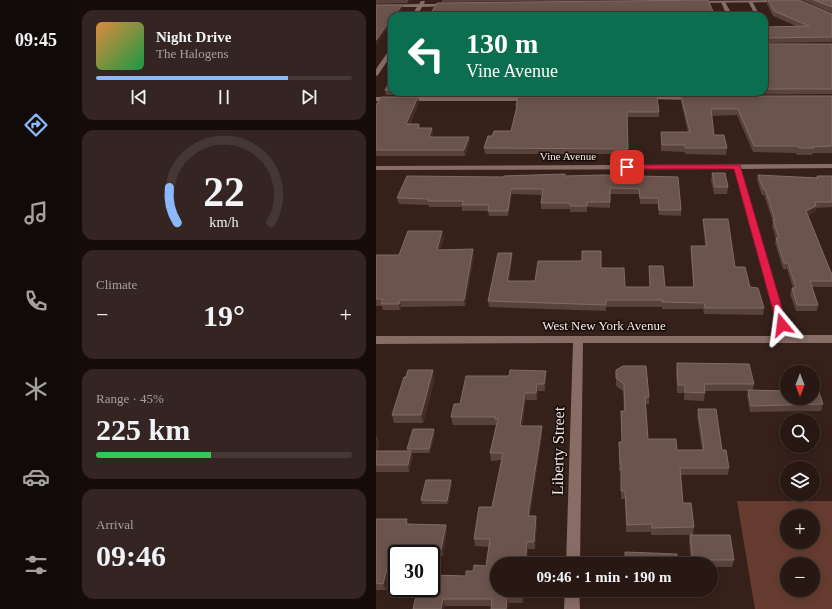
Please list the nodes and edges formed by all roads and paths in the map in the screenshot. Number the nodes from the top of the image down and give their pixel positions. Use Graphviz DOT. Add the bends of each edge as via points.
graph roads {
  1 [pos="424,0"];
  2 [pos="786,1"];
  3 [pos="686,2"];
  4 [pos="723,2"];
  5 [pos="750,2"];
  6 [pos="451,5"];
  7 [pos="376,6"];
  8 [pos="420,6"];
  9 [pos="416,12"];
  10 [pos="728,12"];
  11 [pos="756,12"];
  12 [pos="388,56"];
  13 [pos="376,74"];
  14 [pos="635,98"];
  15 [pos="698,98"];
  16 [pos="376,99"];
  17 [pos="541,99"];
  18 [pos="832,166"];
  19 [pos="737,167"];
  20 [pos="376,168"];
  21 [pos="578,339"];
  22 [pos="786,339"];
  23 [pos="832,339"];
  24 [pos="376,340"];
  25 [pos="573,557"];
  26 [pos="572,597"];
  27 [pos="572,609"];
  1 -- 8 [label="street"];
  2 -- 5 [label="street"];
  3 -- 4 [label="street"];
  4 -- 5 [label="street"];
  4 -- 10 [label="street"];
  5 -- 11 [label="street"];
  6 -- 8 [label="street"];
  7 -- 8 [label="street"];
  8 -- 9 [label="street"];
  12 -- 13 [label="street"];
  14 -- 15 [label="street"];
  16 -- 17 [label="street"];
  18 -- 19 [label="street, Vine Avenue"];
  19 -- 20 [label="street, Vine Avenue"];
  19 -- 22 [label="street"];
  21 -- 22 [label="street, West New York Avenue"];
  21 -- 24 [label="street, West New York Avenue"];
  21 -- 25 [label="street, Liberty Street"];
  22 -- 23 [label="street, West New York Avenue"];
  26 -- 27 [label="street"];
}
